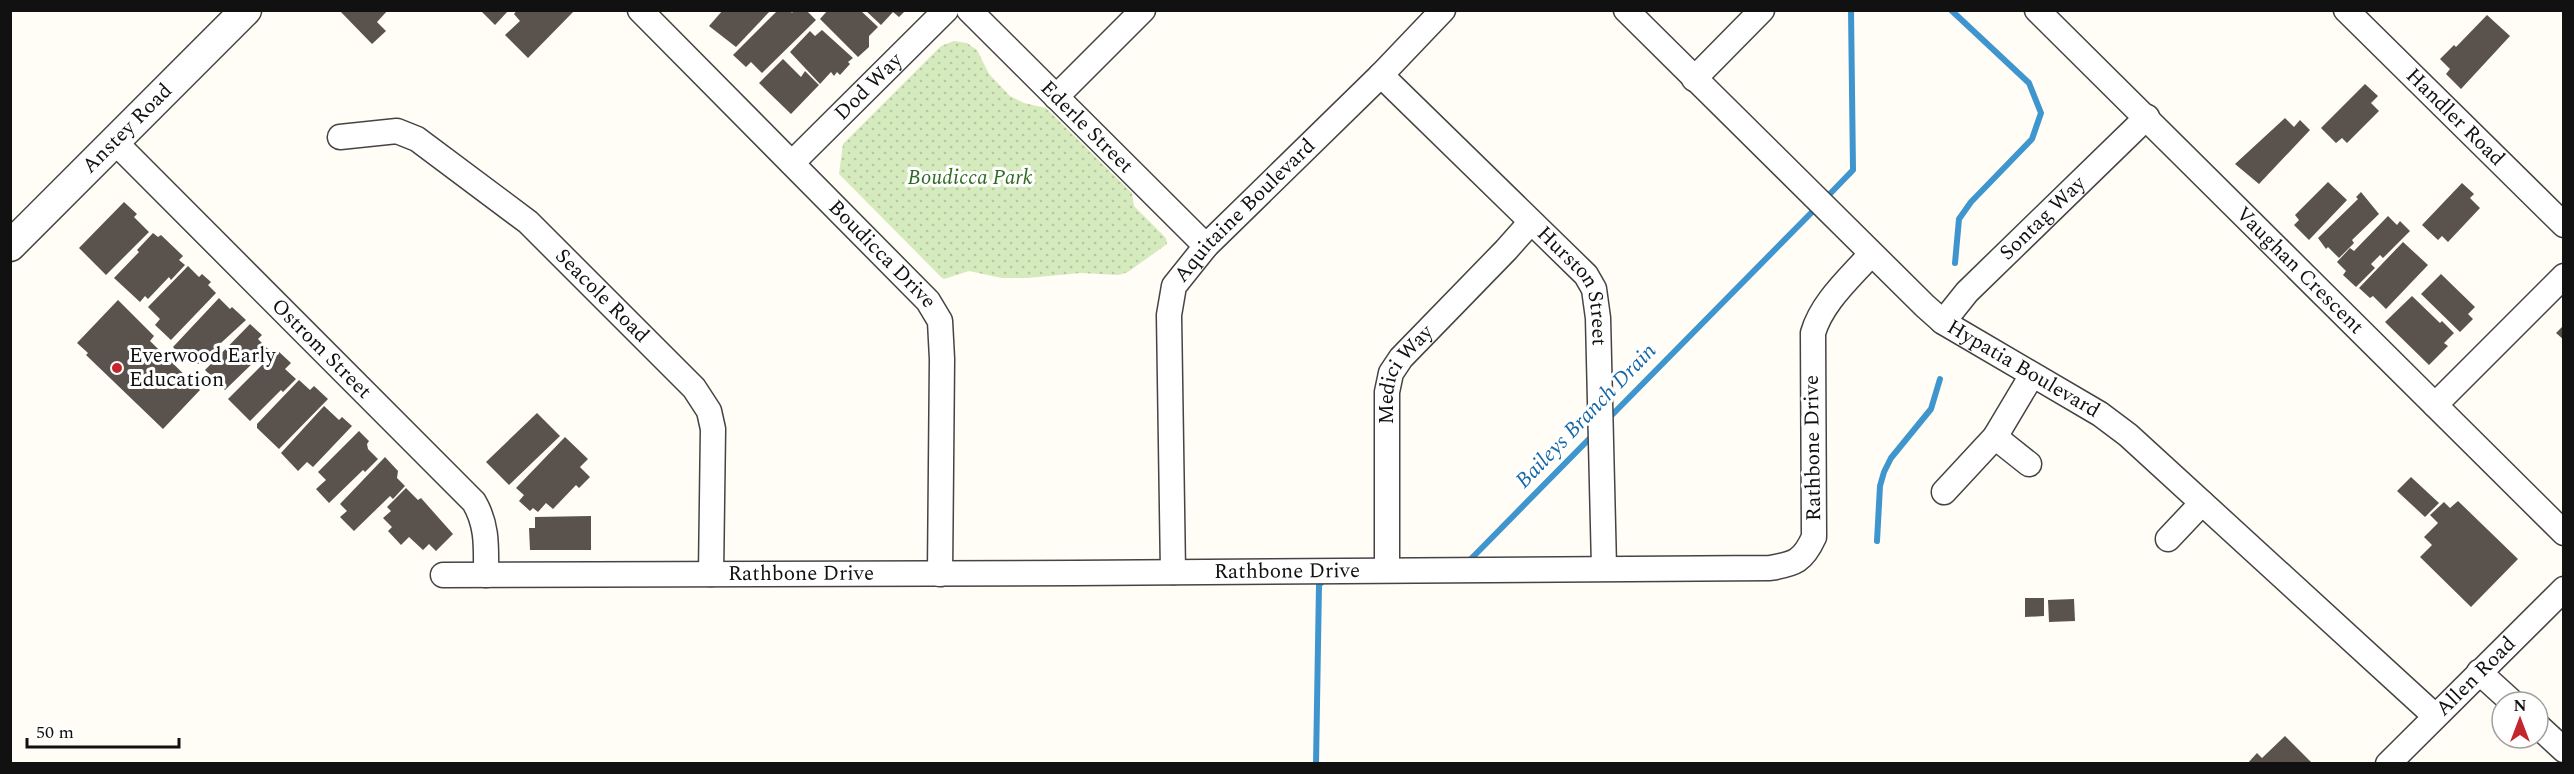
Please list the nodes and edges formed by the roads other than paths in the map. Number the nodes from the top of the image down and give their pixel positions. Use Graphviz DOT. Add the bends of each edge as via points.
graph roads {
  1 [pos="246,10"];
  2 [pos="640,10"];
  3 [pos="946,10"];
  4 [pos="969,10"];
  5 [pos="1143,10"];
  6 [pos="1443,10"];
  7 [pos="1626,10"];
  8 [pos="1762,10"];
  9 [pos="2037,10"];
  10 [pos="2346,10"];
  11 [pos="1381,75"];
  12 [pos="1694,79"];
  13 [pos="1056,97"];
  14 [pos="2147,117"];
  15 [pos="340,137"];
  16 [pos="115,142"];
  17 [pos="792,163"];
  18 [pos="1530,223"];
  19 [pos="2564,225"];
  20 [pos="10,246"];
  21 [pos="1206,246"];
  22 [pos="1871,254"];
  23 [pos="2564,276"];
  24 [pos="1943,322"];
  25 [pos="2032,375"];
  26 [pos="2435,405"];
  27 [pos="1995,436"];
  28 [pos="2029,465"];
  29 [pos="1944,492"];
  30 [pos="2202,502"];
  31 [pos="2564,533"];
  32 [pos="2168,539"];
  33 [pos="1604,567"];
  34 [pos="1387,570"];
  35 [pos="1173,572"];
  36 [pos="711,574"];
  37 [pos="940,574"];
  38 [pos="443,575"];
  39 [pos="486,575"];
  40 [pos="2564,589"];
  41 [pos="2479,672"];
  42 [pos="2499,690"];
  43 [pos="2435,716"];
  44 [pos="2550,737"];
  45 [pos="2564,750"];
  46 [pos="2388,764"];
  1 -- 16 [label="street, Anstey Road"];
  2 -- 17 [label="street, Boudicca Drive"];
  3 -- 17 [label="street, Dod Way"];
  4 -- 13 [label="street, Ederle Street"];
  5 -- 13 [label="street"];
  6 -- 11 [label="street, Aquitaine Boulevard"];
  7 -- 12 [label="street, Hypatia Boulevard"];
  8 -- 12 [label="street"];
  9 -- 14 [label="street, Vaughan Crescent"];
  10 -- 19 [label="street, Handler Road"];
  11 -- 18 [label="street, Hurston Street"];
  11 -- 21 [label="street, Aquitaine Boulevard"];
  12 -- 22 [label="street, Hypatia Boulevard"];
  13 -- 21 [label="street, Ederle Street"];
  14 -- 24 [label="street, Sontag Way" via="1967,292"];
  14 -- 26 [label="street, Vaughan Crescent"];
  15 -- 36 [label="street, Seacole Road" via="397,131 417,139 528,222 694,388 709,411 713,429"];
  16 -- 20 [label="street, Anstey Road"];
  16 -- 39 [label="street, Ostrom Street" via="474,502 483,517 487,536"];
  17 -- 37 [label="street, Boudicca Drive" via="928,301 940,321"];
  18 -- 33 [label="street, Hurston Street" via="1576,264 1594,289"];
  18 -- 34 [label="street, Medici Way" via="1391,373 1387,392"];
  21 -- 35 [label="street, Aquitaine Boulevard" via="1174,286 1169,315"];
  22 -- 24 [label="street, Hypatia Boulevard"];
  22 -- 33 [label="street, Rathbone Drive" via="1828,303 1813,333 1814,537 1806,554 1790,564 1770,568"];
  23 -- 26 [label="street"];
  24 -- 25 [label="street, Hypatia Boulevard"];
  25 -- 27 [label="street"];
  25 -- 30 [label="street, Hypatia Boulevard" via="2109,421"];
  26 -- 31 [label="street, Vaughan Crescent"];
  27 -- 28 [label="street"];
  27 -- 29 [label="street"];
  30 -- 32 [label="street"];
  30 -- 43 [label="street, Hypatia Boulevard"];
  33 -- 34 [label="street, Rathbone Drive"];
  34 -- 35 [label="street, Rathbone Drive"];
  35 -- 37 [label="street, Rathbone Drive"];
  36 -- 37 [label="street, Rathbone Drive"];
  36 -- 39 [label="street, Rathbone Drive"];
  38 -- 39 [label="street, Rathbone Drive"];
  40 -- 41 [label="street, Allen Road"];
  41 -- 42 [label="street"];
  41 -- 43 [label="street, Allen Road"];
  43 -- 46 [label="street, Allen Road"];
  44 -- 45 [label="street"];
}
